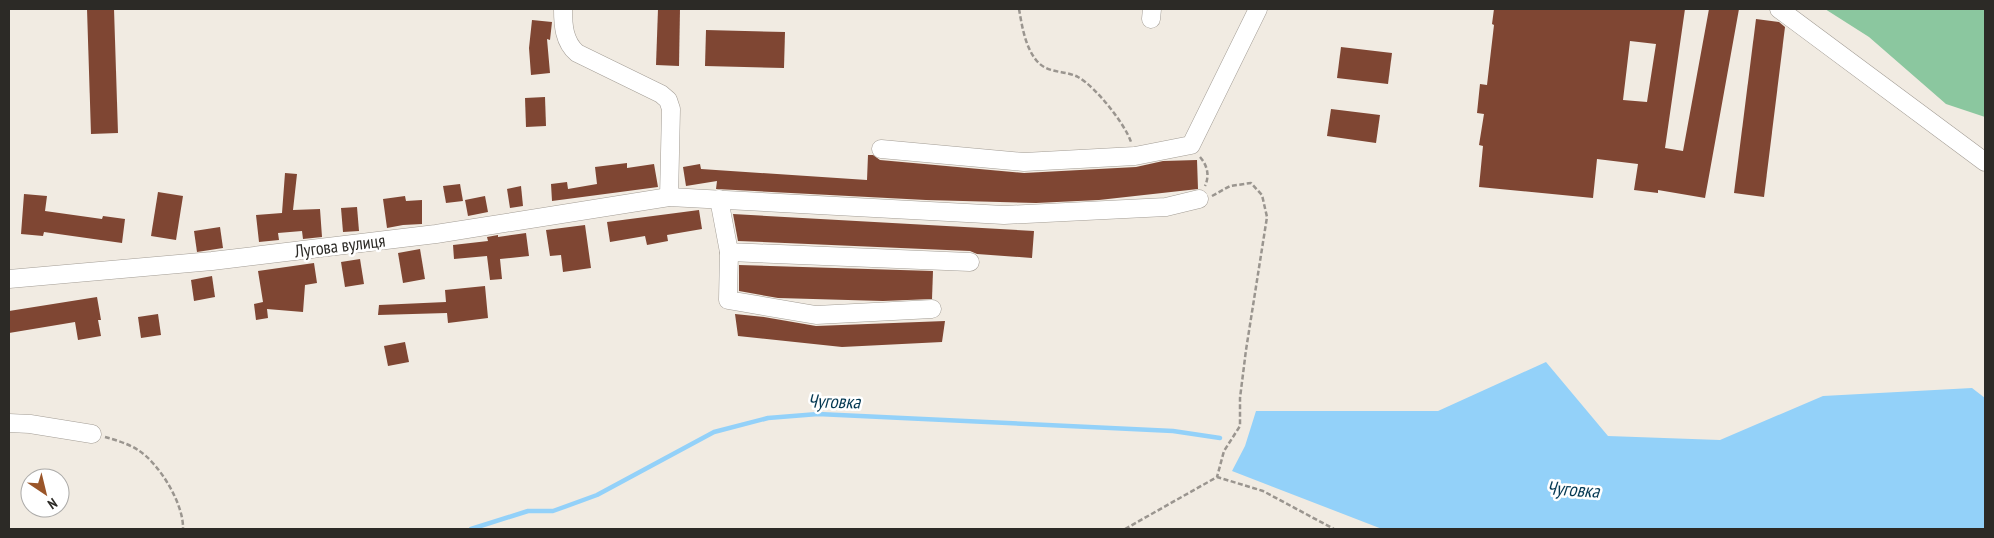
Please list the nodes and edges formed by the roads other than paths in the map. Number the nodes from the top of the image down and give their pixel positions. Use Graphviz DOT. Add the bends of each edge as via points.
graph roads {
  1 [pos="563,9"];
  2 [pos="1258,9"];
  3 [pos="1779,9"];
  4 [pos="881,149"];
  5 [pos="1985,162"];
  6 [pos="669,196"];
  7 [pos="719,199"];
  8 [pos="1199,199"];
  9 [pos="729,252"];
  10 [pos="970,262"];
  11 [pos="9,280"];
  12 [pos="932,309"];
  13 [pos="9,423"];
  14 [pos="92,434"];
  1 -- 6 [label="street" via="570,47 668,100 671,109"];
  2 -- 4 [label="street" via="1191,145 1135,156 1024,162"];
  3 -- 5 [label="street"];
  6 -- 7 [label="street, Лугова вулиця"];
  6 -- 11 [label="street, Лугова вулиця" via="436,234 212,261"];
  7 -- 8 [label="street, Лугова вулиця" via="1004,215 1166,207"];
  7 -- 9 [label="street"];
  9 -- 10 [label="street"];
  9 -- 12 [label="street" via="728,300 816,315"];
  13 -- 14 [label="street"];
}
